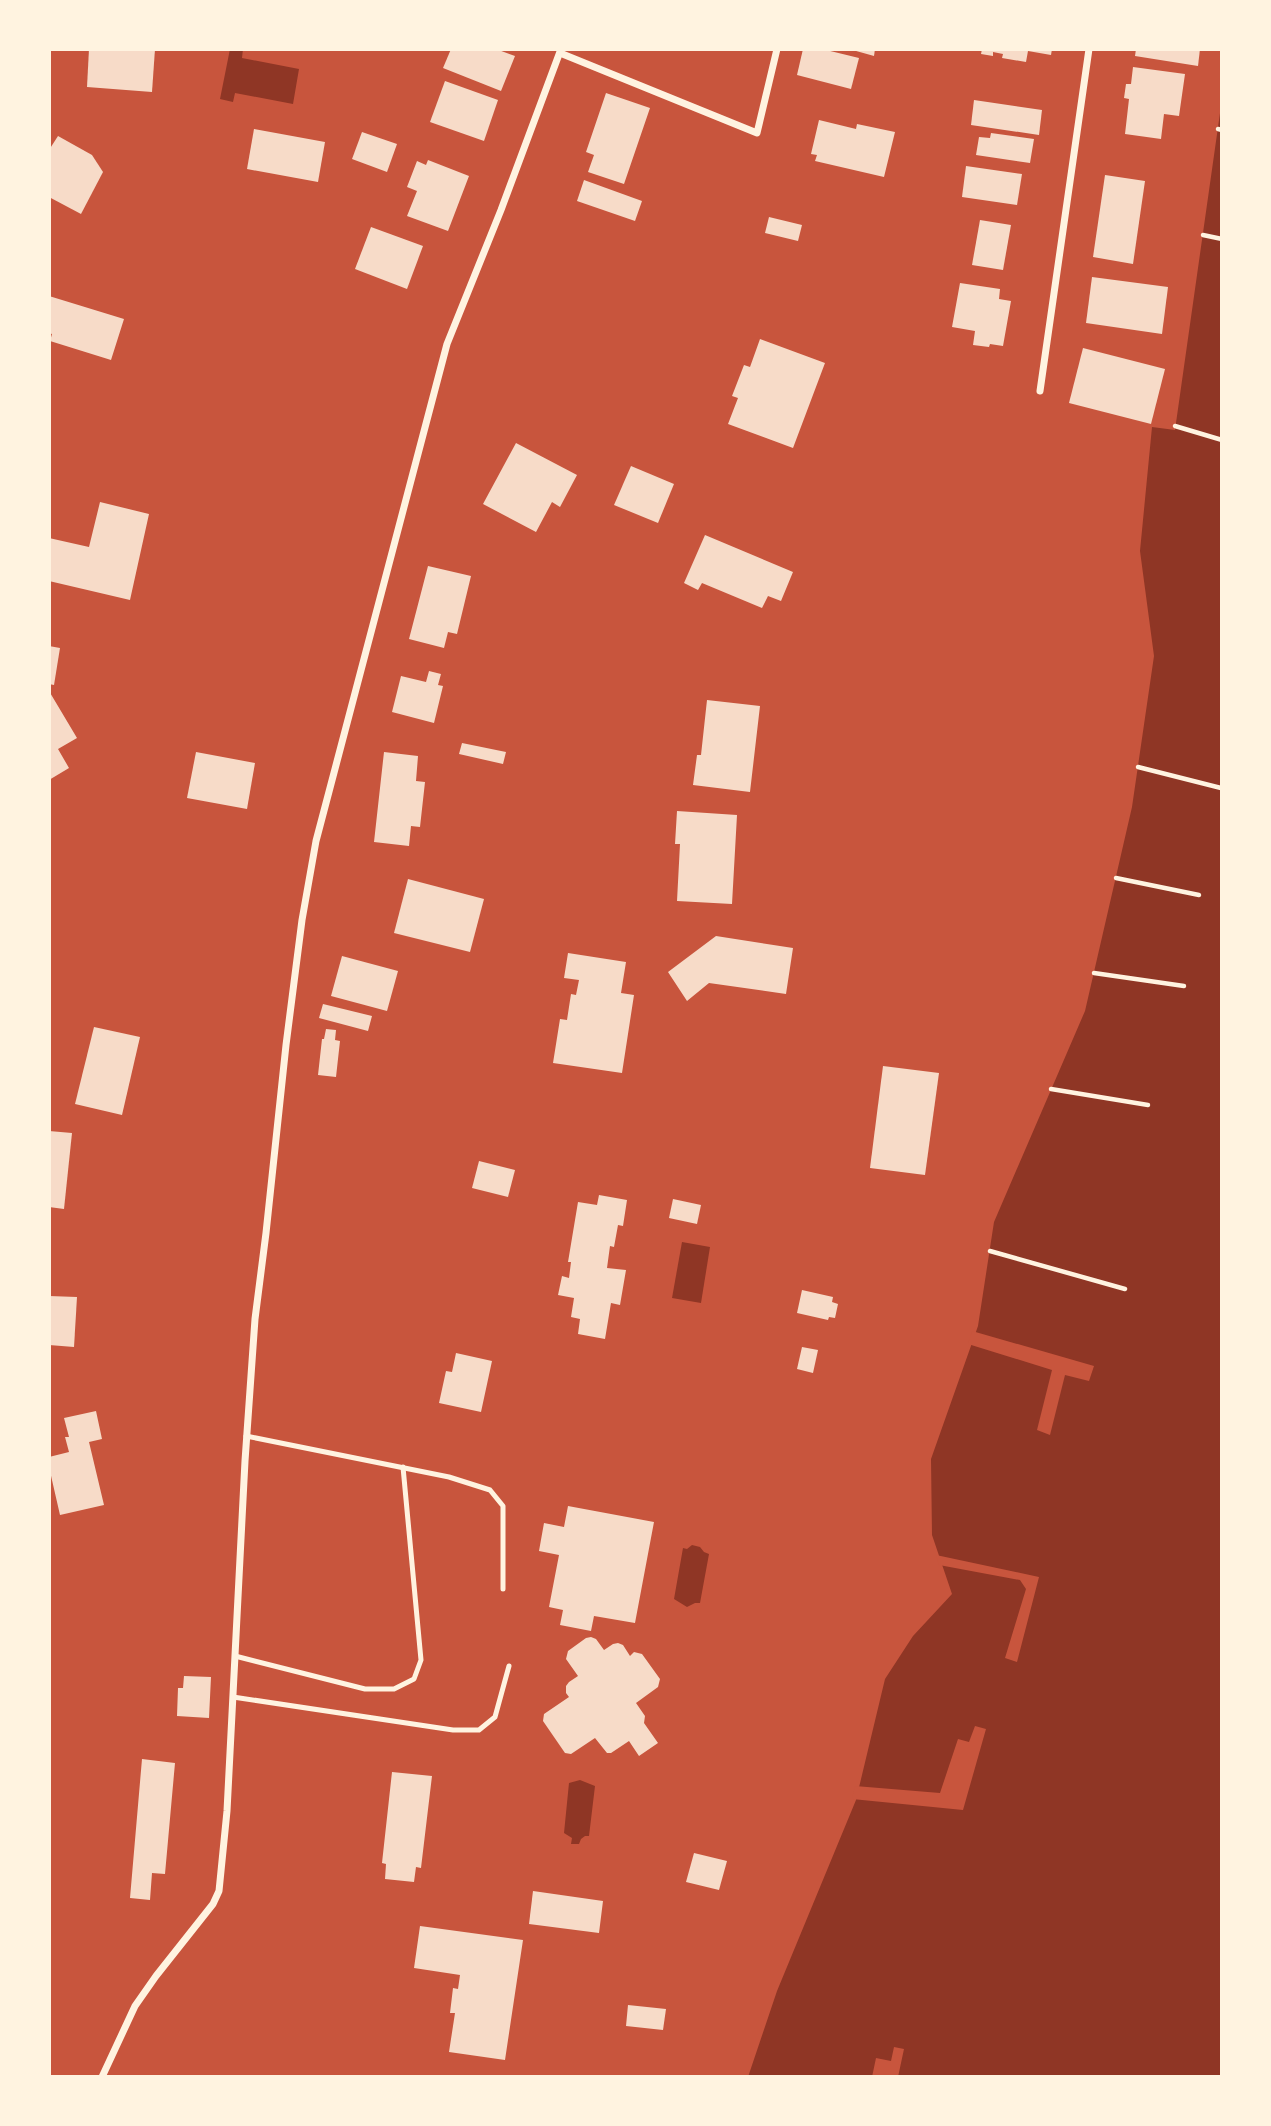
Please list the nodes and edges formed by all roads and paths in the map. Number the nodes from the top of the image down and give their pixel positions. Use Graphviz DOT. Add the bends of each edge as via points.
graph roads {
  1 [pos="777,49"];
  2 [pos="1089,49"];
  3 [pos="560,51"];
  4 [pos="1203,235"];
  5 [pos="1222,239"];
  6 [pos="1040,391"];
  7 [pos="1175,426"];
  8 [pos="1222,440"];
  9 [pos="1138,767"];
  10 [pos="1220,788"];
  11 [pos="1116,878"];
  12 [pos="1199,895"];
  13 [pos="1094,973"];
  14 [pos="1184,986"];
  15 [pos="1051,1089"];
  16 [pos="1148,1105"];
  17 [pos="990,1251"];
  18 [pos="1125,1289"];
  19 [pos="246,1436"];
  20 [pos="402,1467"];
  21 [pos="503,1589"];
  22 [pos="235,1656"];
  23 [pos="509,1666"];
  24 [pos="233,1697"];
  25 [pos="102,2077"];
  1 -- 3 [label="street" via="757,133"];
  2 -- 6 [label="street"];
  3 -- 19 [label="street" via="447,344 316,841 286,1045"];
  4 -- 5 [label="path"];
  7 -- 8 [label="path"];
  9 -- 10 [label="path"];
  11 -- 12 [label="path"];
  13 -- 14 [label="path"];
  15 -- 16 [label="path"];
  17 -- 18 [label="path"];
  19 -- 20 [label="lane"];
  19 -- 22 [label="street"];
  20 -- 21 [label="lane" via="490,1490 503,1506"];
  20 -- 22 [label="lane" via="421,1660 414,1679 394,1689 365,1689"];
  22 -- 24 [label="street"];
  23 -- 24 [label="lane" via="495,1717 479,1730"];
  24 -- 25 [label="street" via="219,1891 135,2006"];
}
